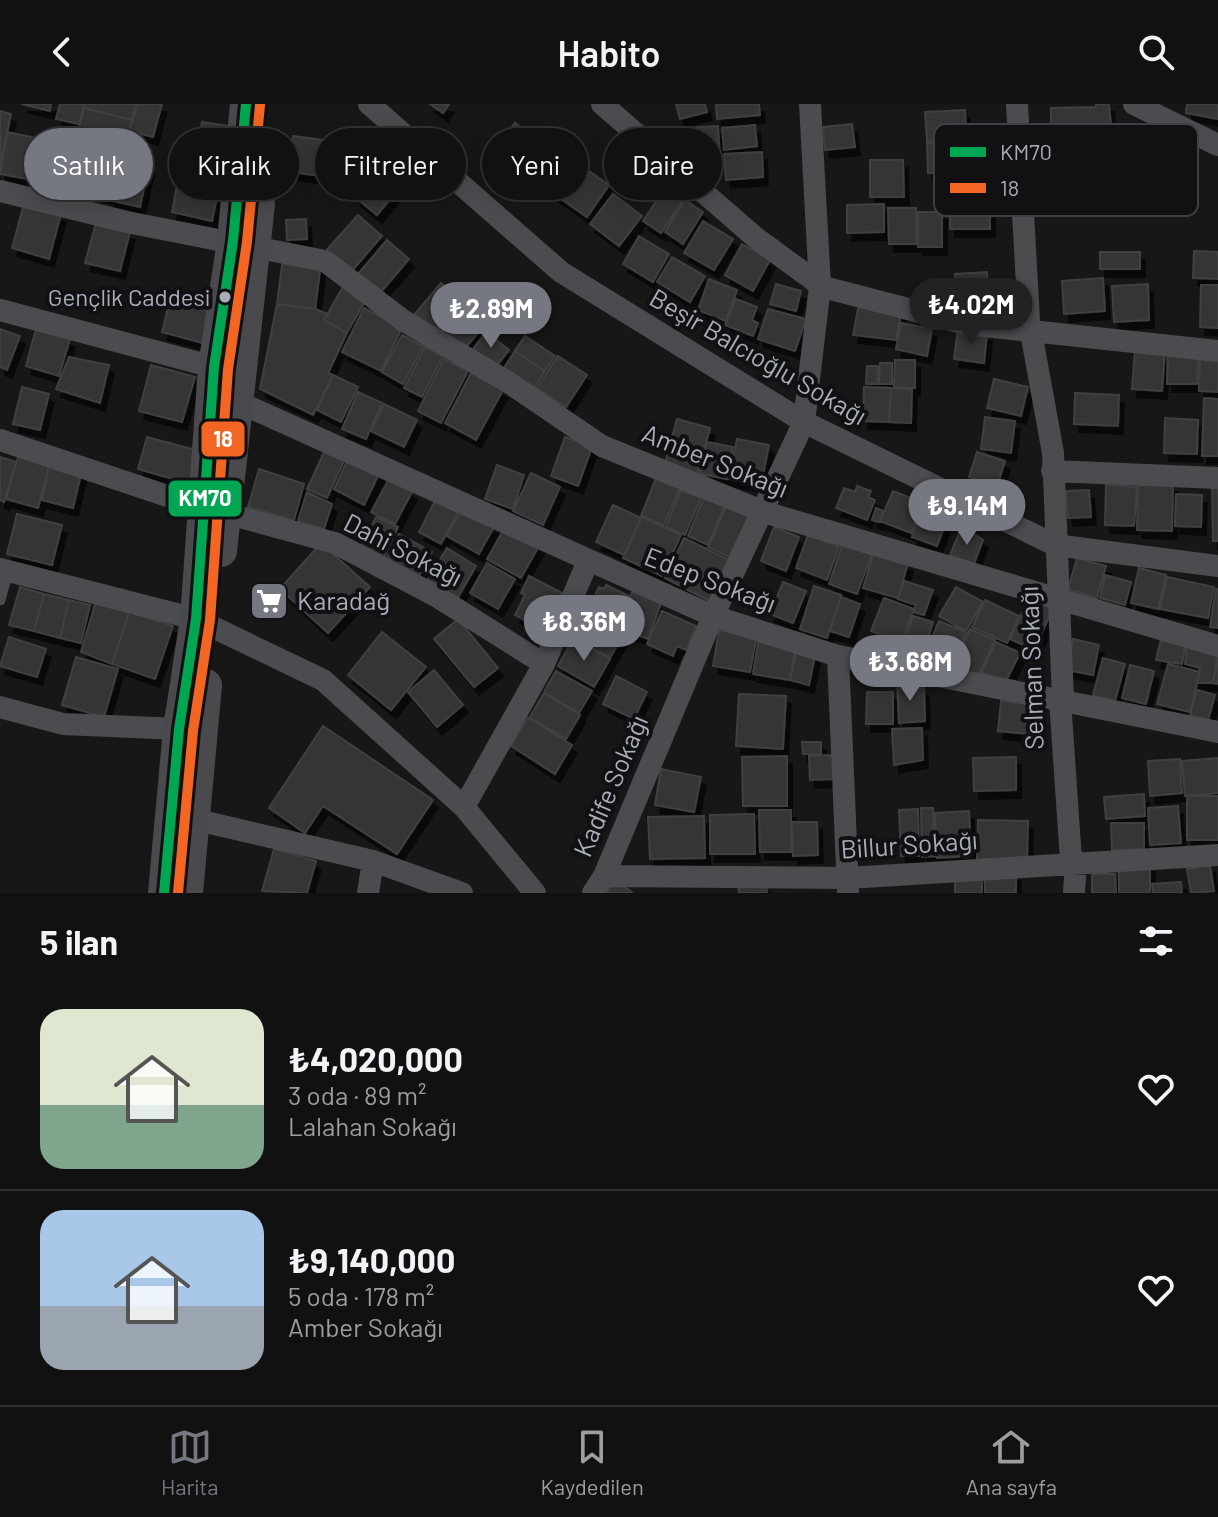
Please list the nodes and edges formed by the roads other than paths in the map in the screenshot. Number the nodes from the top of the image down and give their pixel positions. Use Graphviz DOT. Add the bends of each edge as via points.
graph roads {
  1 [pos="246,104"];
  2 [pos="268,104"];
  3 [pos="369,104"];
  4 [pos="602,104"];
  5 [pos="810,104"];
  6 [pos="1017,104"];
  7 [pos="1134,104"];
  8 [pos="1018,124"];
  9 [pos="1175,124"];
  10 [pos="1198,135"];
  11 [pos="1218,145"];
  12 [pos="0,191"];
  13 [pos="1024,216"];
  14 [pos="244,244"];
  15 [pos="820,286"];
  16 [pos="0,310"];
  17 [pos="1031,331"];
  18 [pos="1218,351"];
  19 [pos="221,386"];
  20 [pos="804,422"];
  21 [pos="0,440"];
  22 [pos="1052,471"];
  23 [pos="1218,478"];
  24 [pos="214,510"];
  25 [pos="764,512"];
  26 [pos="1055,545"];
  27 [pos="588,561"];
  28 [pos="1218,566"];
  29 [pos="4,570"];
  30 [pos="0,600"];
  31 [pos="1058,601"];
  32 [pos="713,616"];
  33 [pos="204,623"];
  34 [pos="1218,646"];
  35 [pos="838,656"];
  36 [pos="544,664"];
  37 [pos="1060,700"];
  38 [pos="0,707"];
  39 [pos="179,729"];
  40 [pos="1218,732"];
  41 [pos="464,807"];
  42 [pos="193,819"];
  43 [pos="1218,855"];
  44 [pos="373,861"];
  45 [pos="1076,861"];
  46 [pos="598,884"];
  47 [pos="848,886"];
  48 [pos="164,893"];
  49 [pos="187,893"];
  50 [pos="368,893"];
  51 [pos="462,893"];
  52 [pos="535,893"];
  53 [pos="1074,893"];
  1 -- 14 [label="main road"];
  2 -- 14 [label="main road"];
  3 -- 20 [label="street, Beşir Balcıoğlu Sokağı" via="561,272"];
  4 -- 15 [label="street" via="756,238"];
  5 -- 15 [label="street, Kadife Sokağı"];
  6 -- 8 [label="street, Selman Sokağı"];
  7 -- 9 [label="street"];
  10 -- 11 [label="street"];
  12 -- 14 [label="street, Amber Sokağı"];
  13 -- 17 [label="street, Selman Sokağı"];
  14 -- 19 [label="main road"];
  14 -- 25 [label="street, Amber Sokağı" via="325,261 404,321 602,446"];
  15 -- 17 [label="street" via="966,324"];
  15 -- 20 [label="street, Kadife Sokağı"];
  16 -- 19 [label="street"];
  17 -- 18 [label="street"];
  17 -- 22 [label="street, Selman Sokağı"];
  19 -- 24 [label="main road"];
  19 -- 27 [label="street, Edep Sokağı"];
  20 -- 25 [label="street, Kadife Sokağı"];
  20 -- 26 [label="street, Beşir Balcıoğlu Sokağı"];
  21 -- 24 [label="street, Dahi Sokağı"];
  22 -- 23 [label="street"];
  22 -- 26 [label="street, Selman Sokağı"];
  24 -- 33 [label="main road"];
  24 -- 36 [label="street, Dahi Sokağı" via="335,543 436,596"];
  25 -- 31 [label="street, Amber Sokağı"];
  25 -- 32 [label="street, Kadife Sokağı"];
  26 -- 28 [label="street, Beşir Balcıoğlu Sokağı"];
  26 -- 31 [label="street, Selman Sokağı"];
  27 -- 32 [label="street, Edep Sokağı"];
  27 -- 36 [label="street"];
  29 -- 30 [label="lane"];
  29 -- 33 [label="street"];
  31 -- 34 [label="street, Amber Sokağı"];
  31 -- 37 [label="street, Selman Sokağı"];
  32 -- 35 [label="street, Edep Sokağı"];
  32 -- 46 [label="street, Kadife Sokağı"];
  33 -- 39 [label="main road"];
  33 -- 41 [label="street" via="323,680"];
  33 -- 42 [label="main road"];
  35 -- 37 [label="street, Edep Sokağı"];
  35 -- 47 [label="street"];
  36 -- 41 [label="street"];
  37 -- 40 [label="street, Edep Sokağı"];
  37 -- 45 [label="street, Selman Sokağı" via="1071,860"];
  38 -- 39 [label="street" via="63,724"];
  39 -- 48 [label="main road"];
  41 -- 52 [label="street"];
  42 -- 44 [label="street"];
  42 -- 49 [label="main road"];
  43 -- 45 [label="street, Billur Sokağı"];
  44 -- 50 [label="street"];
  44 -- 51 [label="street"];
  45 -- 47 [label="street, Billur Sokağı"];
  45 -- 53 [label="street, Selman Sokağı"];
  46 -- 47 [label="street, Billur Sokağı"];
}
